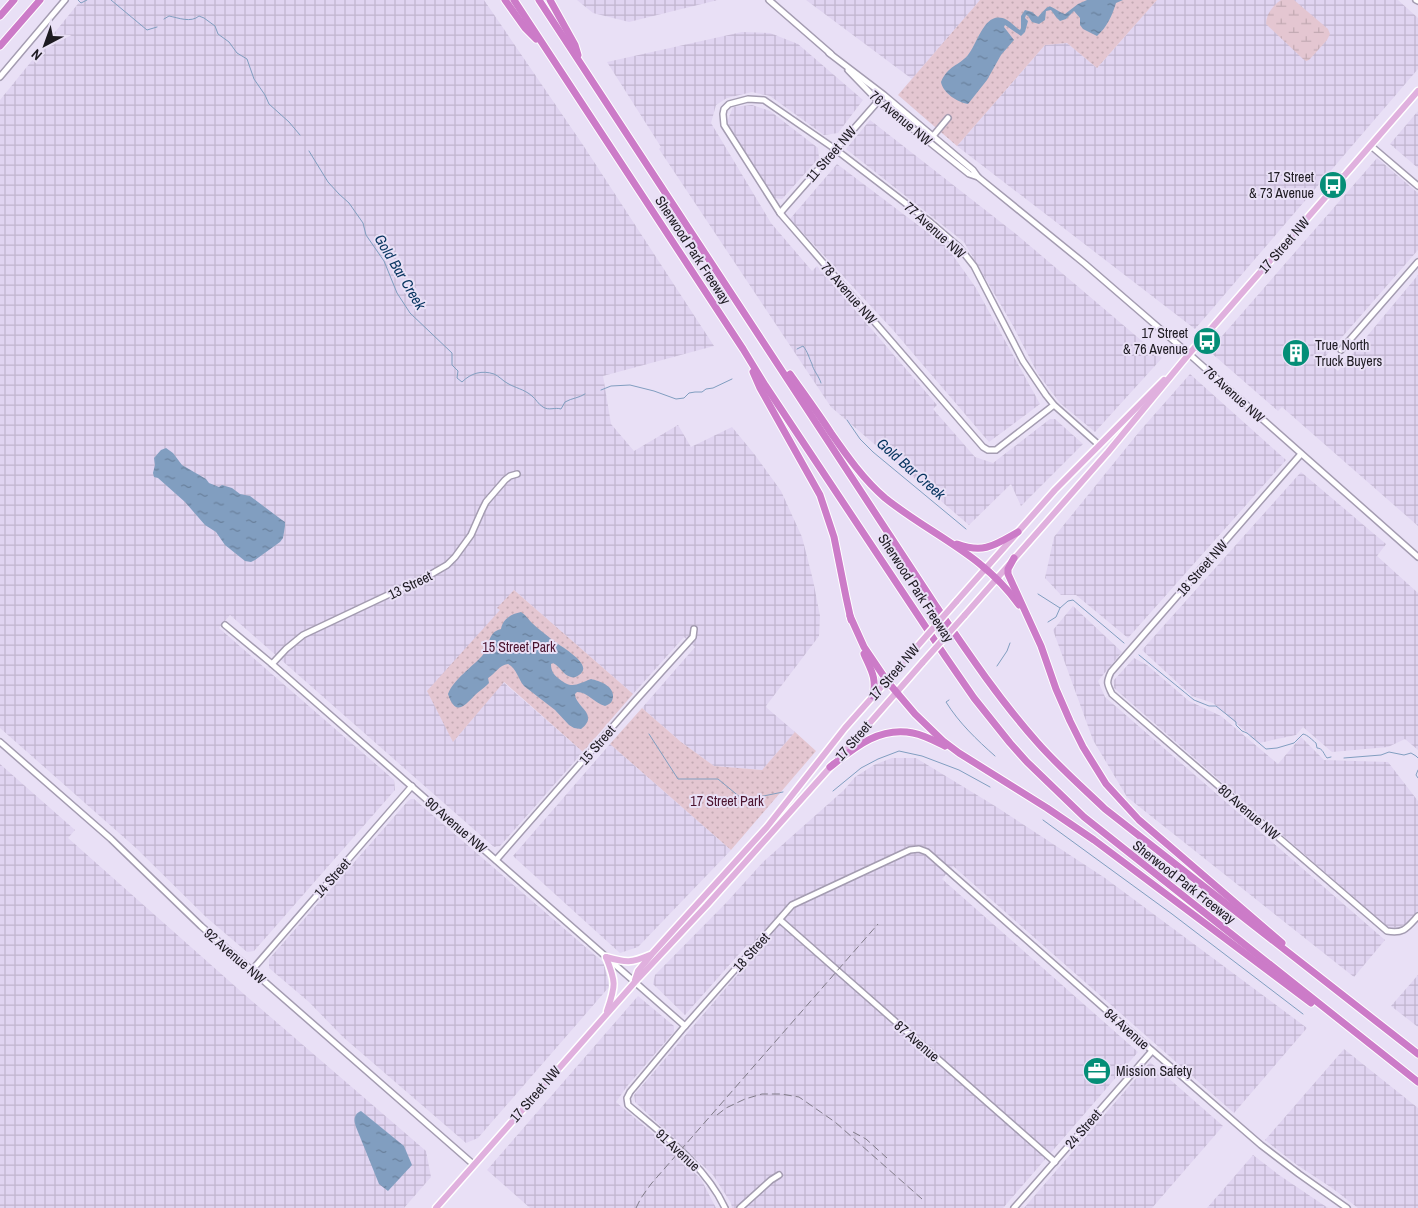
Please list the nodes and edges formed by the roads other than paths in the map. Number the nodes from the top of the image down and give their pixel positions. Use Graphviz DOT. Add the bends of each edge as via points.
graph roads {
  1 [pos="14,0"];
  2 [pos="40,0"];
  3 [pos="65,0"];
  4 [pos="505,0"];
  5 [pos="514,0"];
  6 [pos="540,0"];
  7 [pos="550,0"];
  8 [pos="769,0"];
  9 [pos="0,16"];
  10 [pos="0,46"];
  11 [pos="545,48"];
  12 [pos="829,53"];
  13 [pos="579,60"];
  14 [pos="0,78"];
  15 [pos="1418,91"];
  16 [pos="884,95"];
  17 [pos="878,101"];
  18 [pos="948,118"];
  19 [pos="723,122"];
  20 [pos="933,136"];
  21 [pos="1371,146"];
  22 [pos="835,149"];
  23 [pos="978,177"];
  24 [pos="1418,186"];
  25 [pos="780,213"];
  26 [pos="1418,262"];
  27 [pos="764,344"];
  28 [pos="743,349"];
  29 [pos="1341,350"];
  30 [pos="1189,354"];
  31 [pos="1054,404"];
  32 [pos="1099,445"];
  33 [pos="1301,454"];
  34 [pos="517,474"];
  35 [pos="935,532"];
  36 [pos="1018,532"];
  37 [pos="1014,558"];
  38 [pos="1418,558"];
  39 [pos="986,568"];
  40 [pos="996,580"];
  41 [pos="850,616"];
  42 [pos="1027,618"];
  43 [pos="225,625"];
  44 [pos="694,629"];
  45 [pos="272,664"];
  46 [pos="887,681"];
  47 [pos="1107,685"];
  48 [pos="896,692"];
  49 [pos="873,696"];
  50 [pos="0,742"];
  51 [pos="959,753"];
  52 [pos="830,767"];
  53 [pos="412,786"];
  54 [pos="910,850"];
  55 [pos="496,860"];
  56 [pos="1418,916"];
  57 [pos="780,920"];
  58 [pos="652,954"];
  59 [pos="606,957"];
  60 [pos="1298,961"];
  61 [pos="252,970"];
  62 [pos="635,982"];
  63 [pos="606,1014"];
  64 [pos="685,1026"];
  65 [pos="1365,1040"];
  66 [pos="1152,1051"];
  67 [pos="1418,1054"];
  68 [pos="1418,1082"];
  69 [pos="627,1098"];
  70 [pos="1055,1162"];
  71 [pos="474,1164"];
  72 [pos="779,1175"];
  73 [pos="436,1208"];
  74 [pos="725,1208"];
  75 [pos="740,1208"];
  76 [pos="1014,1208"];
  77 [pos="1347,1208"];
  1 -- 9 [label="highway"];
  2 -- 10 [label="highway"];
  3 -- 14 [label="street"];
  4 -- 11 [label="highway" via="525,28"];
  5 -- 11 [label="highway, Sherwood Park Freeway"];
  6 -- 13 [label="highway, Sherwood Park Freeway"];
  7 -- 13 [label="highway" via="575,45"];
  8 -- 12 [label="street, 76 Avenue NW"];
  11 -- 28 [label="highway, Sherwood Park Freeway"];
  12 -- 16 [label="street, 76 Avenue NW"];
  12 -- 17 [label="street, 76 Avenue NW"];
  13 -- 27 [label="highway, Sherwood Park Freeway"];
  15 -- 21 [label="main road, 17 Street NW"];
  16 -- 17 [label="street, 11 Street NW"];
  16 -- 20 [label="street, 76 Avenue NW"];
  17 -- 22 [label="street, 11 Street NW"];
  17 -- 23 [label="street, 76 Avenue NW" via="969,174"];
  18 -- 20 [label="street"];
  19 -- 22 [label="street, 77 Avenue NW" via="723,114 729,104 748,99 764,100"];
  19 -- 25 [label="street, 78 Avenue NW"];
  20 -- 23 [label="street, 76 Avenue NW"];
  21 -- 24 [label="street"];
  21 -- 30 [label="main road, 17 Street NW"];
  22 -- 25 [label="street, 11 Street NW"];
  22 -- 31 [label="street, 77 Avenue NW" via="959,247 974,266 1023,361"];
  23 -- 30 [label="street, 76 Avenue NW"];
  25 -- 31 [label="street, 78 Avenue NW" via="983,447 991,451 999,448"];
  26 -- 29 [label="street"];
  27 -- 35 [label="highway" via="784,365 871,485"];
  27 -- 60 [label="highway, Sherwood Park Freeway" via="969,655 1038,743 1105,809"];
  28 -- 41 [label="highway" via="760,388 820,495 834,537"];
  28 -- 65 [label="highway, Sherwood Park Freeway" via="958,675 1027,762 1091,823"];
  30 -- 32 [label="main road, 17 Street NW"];
  30 -- 33 [label="street, 76 Avenue NW"];
  30 -- 37 [label="main road, 17 Street NW"];
  31 -- 32 [label="street, 77 Avenue NW"];
  32 -- 36 [label="main road, 17 Street NW"];
  33 -- 38 [label="street, 76 Avenue NW"];
  33 -- 47 [label="street, 18 Street NW" via="1111,672"];
  34 -- 45 [label="street, 13 Street" via="505,480 486,502 466,542 447,565 303,635"];
  35 -- 36 [label="highway" via="964,546 981,548 997,544"];
  35 -- 39 [label="highway"];
  36 -- 39 [label="main road, 17 Street NW"];
  37 -- 40 [label="main road, 17 Street NW"];
  37 -- 42 [label="highway" via="1008,574"];
  39 -- 40 [label="highway"];
  39 -- 46 [label="main road, 17 Street NW, bridge"];
  40 -- 42 [label="highway"];
  40 -- 48 [label="main road, 17 Street NW, bridge"];
  41 -- 46 [label="highway" via="864,647"];
  41 -- 49 [label="highway" via="874,675"];
  42 -- 60 [label="highway" via="1070,721 1111,790 1139,820 1282,942"];
  43 -- 45 [label="street, 90 Avenue NW"];
  44 -- 55 [label="street, 15 Street" via="693,637"];
  45 -- 53 [label="street, 90 Avenue NW"];
  46 -- 48 [label="highway"];
  46 -- 49 [label="main road, 17 Street NW"];
  47 -- 56 [label="street, 80 Avenue NW" via="1112,694 1387,931 1405,930"];
  48 -- 51 [label="highway" via="924,723"];
  48 -- 52 [label="main road, 17 Street"];
  49 -- 58 [label="main road, 17 Street NW" via="767,827"];
  50 -- 61 [label="street, 92 Avenue NW" via="111,839"];
  51 -- 52 [label="highway" via="929,738 892,732 866,740"];
  51 -- 65 [label="highway" via="1094,840 1332,1019"];
  52 -- 62 [label="main road, 17 Street NW"];
  53 -- 55 [label="street, 90 Avenue NW"];
  53 -- 61 [label="street, 14 Street"];
  54 -- 57 [label="street, 18 Street" via="792,905"];
  54 -- 66 [label="street, 84 Avenue" via="927,852"];
  55 -- 59 [label="street, 90 Avenue NW"];
  57 -- 64 [label="street, 18 Street"];
  57 -- 70 [label="street, 87 Avenue"];
  58 -- 59 [label="main road" via="634,962"];
  58 -- 62 [label="main road, 17 Street NW" via="638,971"];
  59 -- 62 [label="street, 90 Avenue NW"];
  59 -- 63 [label="main road" via="613,974 614,988"];
  60 -- 67 [label="highway, Sherwood Park Freeway"];
  61 -- 71 [label="street, 92 Avenue NW"];
  62 -- 63 [label="main road, 17 Street NW"];
  62 -- 64 [label="street, 90 Avenue NW"];
  63 -- 71 [label="main road, 17 Street NW"];
  64 -- 69 [label="street, 18 Street"];
  65 -- 68 [label="highway, Sherwood Park Freeway"];
  66 -- 70 [label="street, 24 Street"];
  66 -- 77 [label="street, 84 Avenue" via="1262,1145"];
  69 -- 74 [label="street, 91 Avenue" via="628,1105 696,1166"];
  70 -- 76 [label="street, 24 Street"];
  71 -- 73 [label="main road, 17 Street NW"];
  72 -- 75 [label="street"];
}
